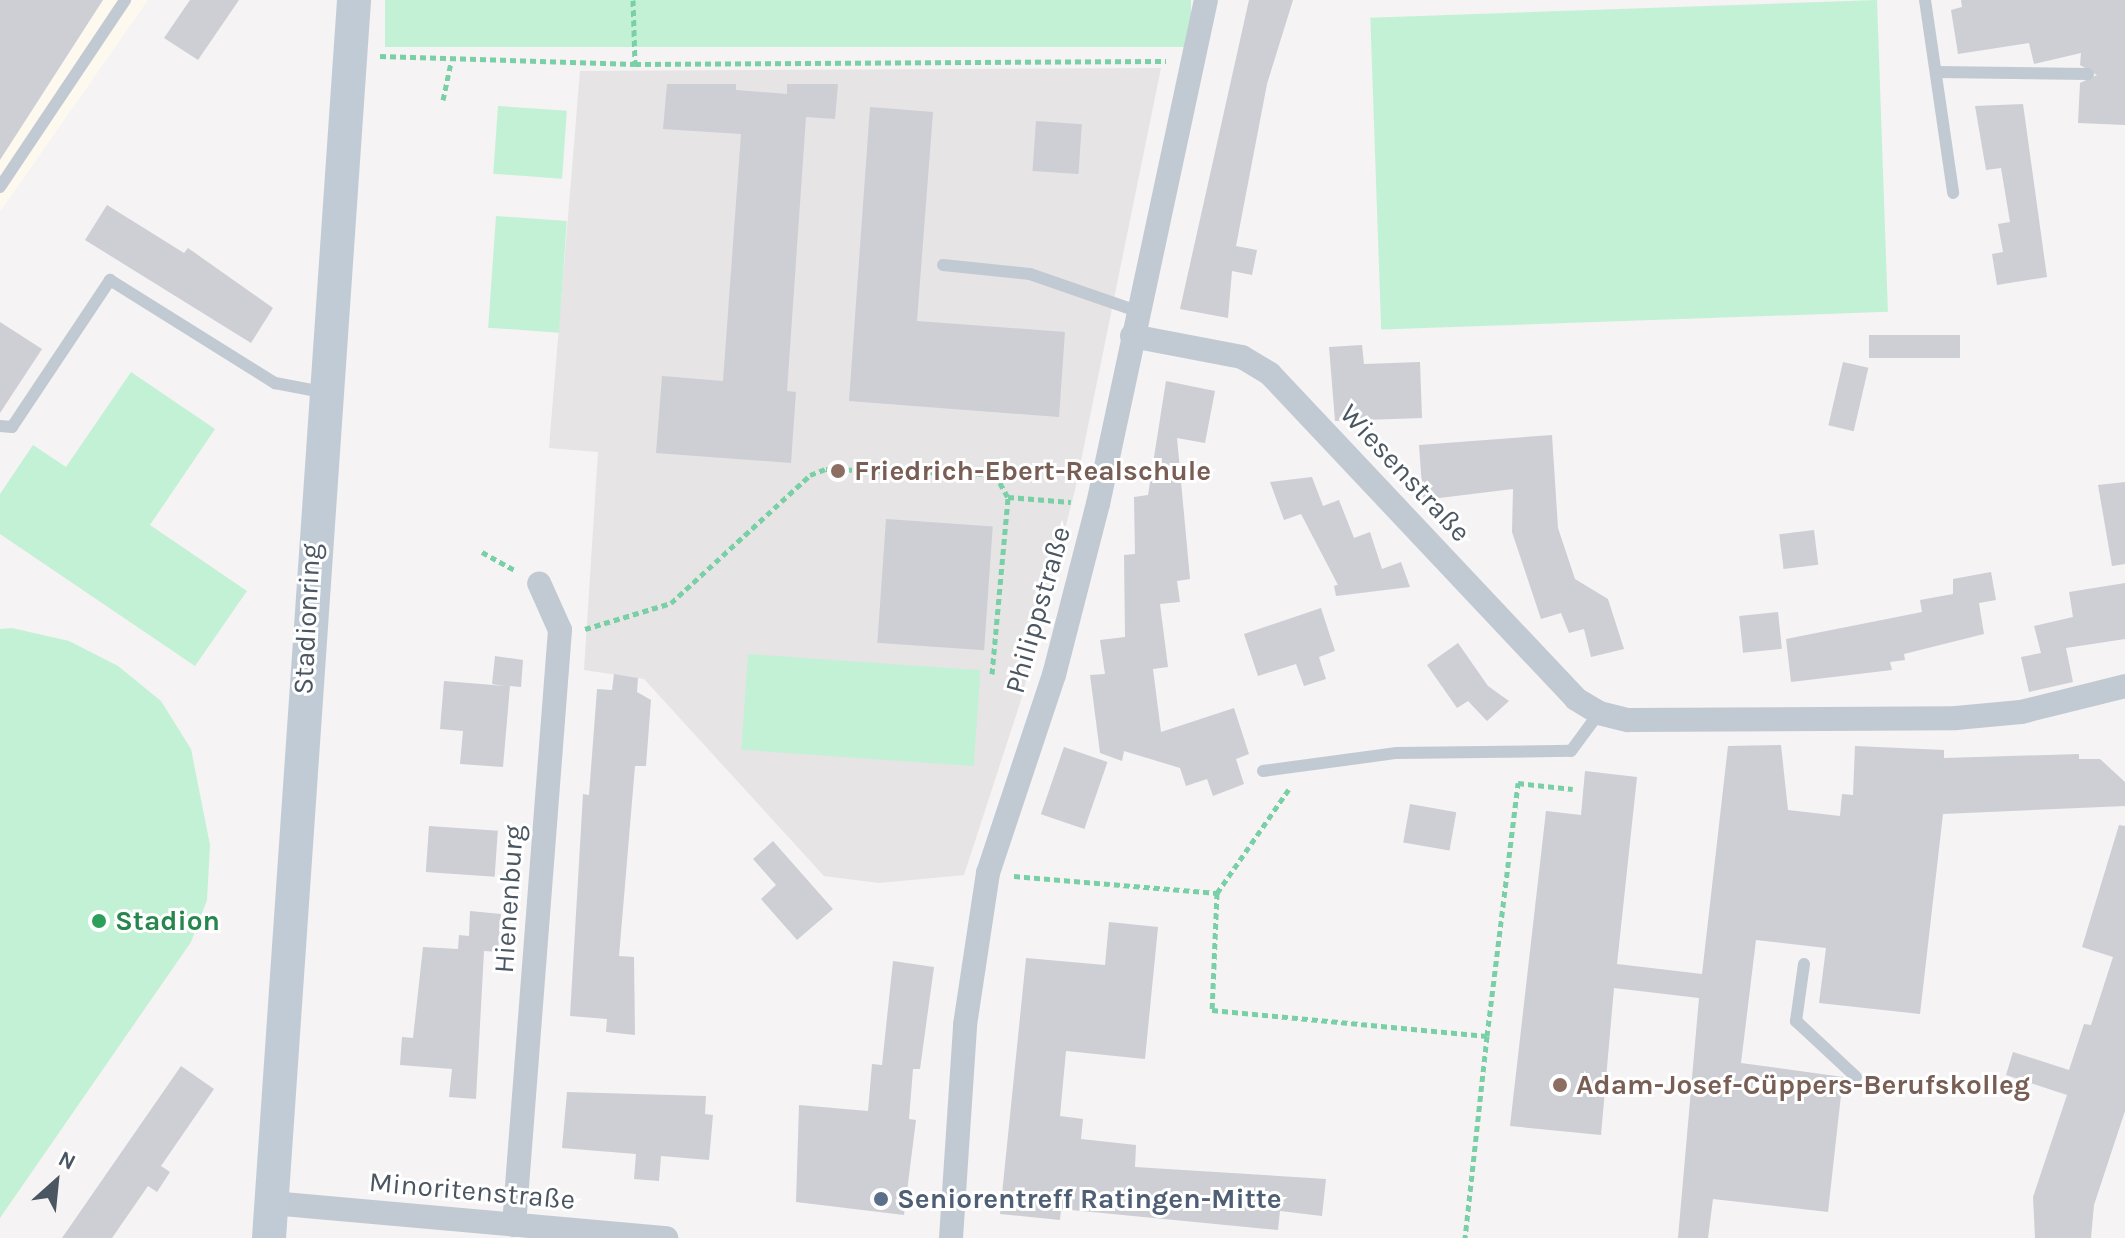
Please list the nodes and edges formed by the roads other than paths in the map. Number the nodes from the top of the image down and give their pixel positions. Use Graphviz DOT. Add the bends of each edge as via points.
graph roads {
  1 [pos="125,0"];
  2 [pos="354,0"];
  3 [pos="1206,0"];
  4 [pos="1925,0"];
  5 [pos="1936,72"];
  6 [pos="2088,74"];
  7 [pos="0,187"];
  8 [pos="1953,193"];
  9 [pos="943,265"];
  10 [pos="1137,311"];
  11 [pos="1132,336"];
  12 [pos="322,392"];
  13 [pos="0,426"];
  14 [pos="539,583"];
  15 [pos="2125,686"];
  16 [pos="1599,713"];
  17 [pos="1263,771"];
  18 [pos="1804,964"];
  19 [pos="1856,1077"];
  20 [pos="272,1203"];
  21 [pos="514,1225"];
  22 [pos="269,1238"];
  23 [pos="666,1238"];
  24 [pos="951,1238"];
  1 -- 7 [label="lane"];
  2 -- 12 [label="main road, Stadionring"];
  3 -- 10 [label="street, Philippstraße"];
  4 -- 5 [label="lane"];
  5 -- 6 [label="lane"];
  5 -- 8 [label="lane"];
  9 -- 10 [label="lane" via="1030,274"];
  10 -- 11 [label="street, Philippstraße"];
  11 -- 16 [label="street, Wiesenstraße" via="1242,357 1270,374 1576,699"];
  11 -- 24 [label="street, Philippstraße" via="1098,504 1054,675 988,873 965,1025"];
  12 -- 13 [label="lane" via="275,383 110,280 12,427"];
  12 -- 20 [label="main road, Stadionring"];
  14 -- 21 [label="street, Hienenburg" via="560,630"];
  15 -- 16 [label="street, Wiesenstraße" via="2021,712 1956,718 1628,720"];
  16 -- 17 [label="lane" via="1571,751 1397,753"];
  18 -- 19 [label="lane" via="1796,1021"];
  20 -- 21 [label="street, Minoritenstraße"];
  20 -- 22 [label="main road, Stadionring"];
  21 -- 23 [label="street, Minoritenstraße"];
}
